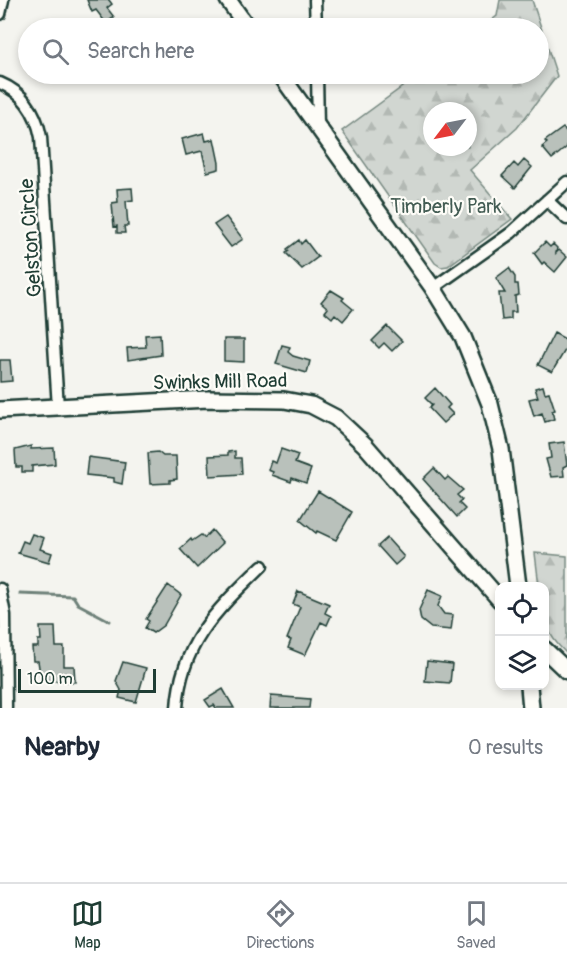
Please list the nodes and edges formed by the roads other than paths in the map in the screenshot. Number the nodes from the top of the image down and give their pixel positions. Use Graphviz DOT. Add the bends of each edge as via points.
graph roads {
  1 [pos="3,0"];
  2 [pos="228,0"];
  3 [pos="315,0"];
  4 [pos="0,14"];
  5 [pos="241,18"];
  6 [pos="316,18"];
  7 [pos="0,83"];
  8 [pos="287,84"];
  9 [pos="317,84"];
  10 [pos="318,128"];
  11 [pos="567,182"];
  12 [pos="547,200"];
  13 [pos="567,219"];
  14 [pos="433,288"];
  15 [pos="58,408"];
  16 [pos="0,410"];
  17 [pos="262,566"];
  18 [pos="518,582"];
  19 [pos="0,589"];
  20 [pos="495,594"];
  21 [pos="549,654"];
  22 [pos="567,671"];
  23 [pos="529,690"];
  24 [pos="6,708"];
  25 [pos="177,708"];
  26 [pos="531,708"];
  1 -- 4 [label="street"];
  2 -- 5 [label="main road"];
  3 -- 6 [label="street"];
  7 -- 15 [label="street, Gelston Circle" via="27,103 41,137"];
  8 -- 10 [label="main road"];
  9 -- 10 [label="street"];
  10 -- 14 [label="main road"];
  11 -- 12 [label="street"];
  12 -- 13 [label="street"];
  12 -- 14 [label="street" via="495,246"];
  14 -- 18 [label="main road" via="463,337 490,404 503,459"];
  15 -- 16 [label="main road, Swinks Mill Road"];
  15 -- 20 [label="main road, Swinks Mill Road" via="257,399 298,401 324,411 365,445"];
  17 -- 25 [label="street" via="212,616 194,642 184,668"];
  19 -- 24 [label="street" via="5,615"];
  21 -- 22 [label="main road"];
  23 -- 26 [label="main road"];
}
